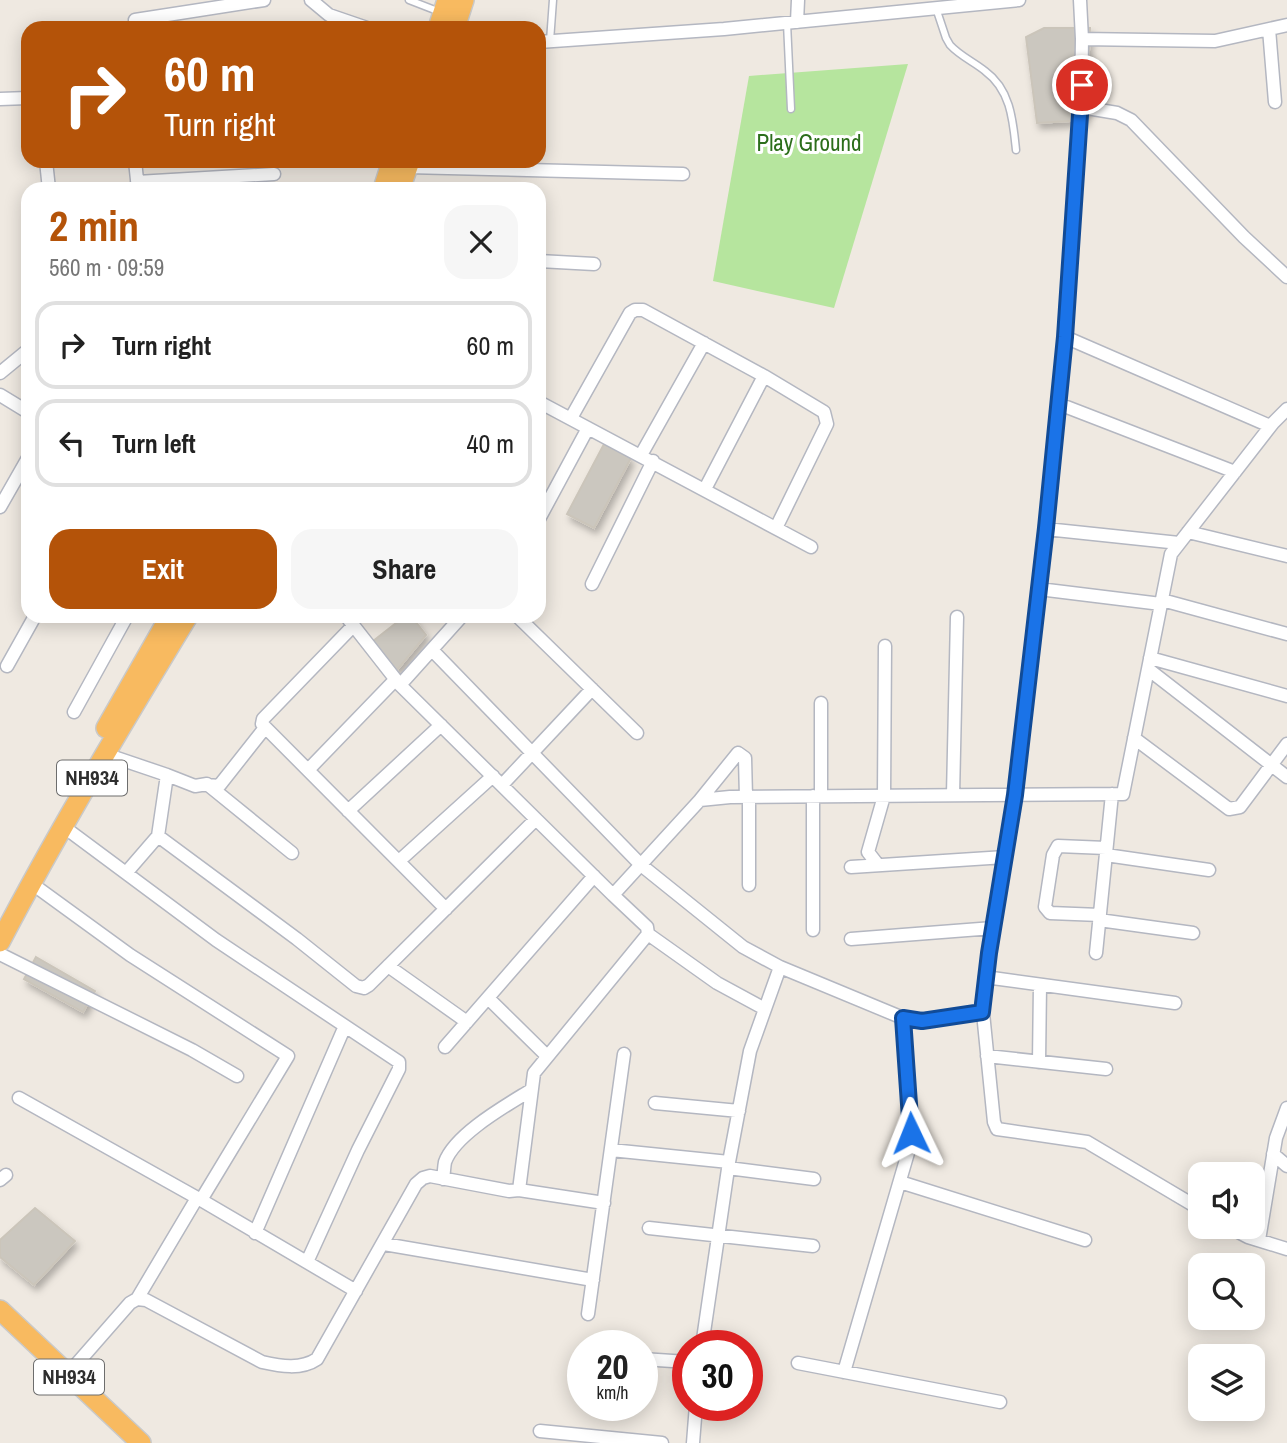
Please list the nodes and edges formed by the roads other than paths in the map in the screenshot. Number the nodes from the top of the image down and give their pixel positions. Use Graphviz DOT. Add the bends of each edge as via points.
graph roads {
  1 [pos="264,0"];
  2 [pos="311,0"];
  3 [pos="409,0"];
  4 [pos="464,0"];
  5 [pos="553,0"];
  6 [pos="798,0"];
  7 [pos="1019,0"];
  8 [pos="1080,0"];
  9 [pos="936,8"];
  10 [pos="446,17"];
  11 [pos="135,20"];
  12 [pos="346,21"];
  13 [pos="792,22"];
  14 [pos="1287,25"];
  15 [pos="1269,29"];
  16 [pos="546,32"];
  17 [pos="1082,39"];
  18 [pos="546,41"];
  19 [pos="21,98"];
  20 [pos="0,99"];
  21 [pos="1275,102"];
  22 [pos="1081,107"];
  23 [pos="791,108"];
  24 [pos="1016,150"];
  25 [pos="399,168"];
  26 [pos="530,168"];
  27 [pos="274,174"];
  28 [pos="683,174"];
  29 [pos="238,182"];
  30 [pos="388,182"];
  31 [pos="546,261"];
  32 [pos="594,264"];
  33 [pos="1287,276"];
  34 [pos="1065,337"];
  35 [pos="704,343"];
  36 [pos="21,356"];
  37 [pos="0,373"];
  38 [pos="764,376"];
  39 [pos="0,395"];
  40 [pos="1059,404"];
  41 [pos="546,406"];
  42 [pos="21,407"];
  43 [pos="1287,409"];
  44 [pos="571,418"];
  45 [pos="1272,425"];
  46 [pos="589,428"];
  47 [pos="1287,428"];
  48 [pos="640,455"];
  49 [pos="653,461"];
  50 [pos="21,470"];
  51 [pos="1235,472"];
  52 [pos="705,489"];
  53 [pos="546,506"];
  54 [pos="0,507"];
  55 [pos="776,528"];
  56 [pos="1046,528"];
  57 [pos="1183,537"];
  58 [pos="811,547"];
  59 [pos="1287,555"];
  60 [pos="592,584"];
  61 [pos="1039,589"];
  62 [pos="1161,602"];
  63 [pos="957,617"];
  64 [pos="31,623"];
  65 [pos="123,623"];
  66 [pos="166,623"];
  67 [pos="184,623"];
  68 [pos="348,623"];
  69 [pos="352,623"];
  70 [pos="456,623"];
  71 [pos="524,623"];
  72 [pos="1287,634"];
  73 [pos="885,646"];
  74 [pos="432,650"];
  75 [pos="1149,664"];
  76 [pos="7,666"];
  77 [pos="398,682"];
  78 [pos="593,689"];
  79 [pos="1287,696"];
  80 [pos="821,703"];
  81 [pos="74,712"];
  82 [pos="441,725"];
  83 [pos="264,729"];
  84 [pos="637,733"];
  85 [pos="1134,738"];
  86 [pos="1287,744"];
  87 [pos="531,753"];
  88 [pos="105,754"];
  89 [pos="1271,765"];
  90 [pos="307,770"];
  91 [pos="166,775"];
  92 [pos="1287,777"];
  93 [pos="497,780"];
  94 [pos="207,785"];
  95 [pos="1112,794"];
  96 [pos="953,795"];
  97 [pos="1015,795"];
  98 [pos="817,796"];
  99 [pos="884,796"];
  100 [pos="748,797"];
  101 [pos="699,800"];
  102 [pos="348,811"];
  103 [pos="536,819"];
  104 [pos="64,827"];
  105 [pos="158,835"];
  106 [pos="1106,852"];
  107 [pos="292,853"];
  108 [pos="1005,857"];
  109 [pos="399,862"];
  110 [pos="641,865"];
  111 [pos="878,865"];
  112 [pos="851,867"];
  113 [pos="1209,870"];
  114 [pos="126,873"];
  115 [pos="594,876"];
  116 [pos="31,883"];
  117 [pos="749,885"];
  118 [pos="613,895"];
  119 [pos="446,909"];
  120 [pos="0,918"];
  121 [pos="1100,918"];
  122 [pos="993,929"];
  123 [pos="813,930"];
  124 [pos="1193,933"];
  125 [pos="648,934"];
  126 [pos="851,939"];
  127 [pos="0,942"];
  128 [pos="1096,953"];
  129 [pos="0,954"];
  130 [pos="388,967"];
  131 [pos="780,967"];
  132 [pos="985,977"];
  133 [pos="1040,985"];
  134 [pos="488,998"];
  135 [pos="1175,1003"];
  136 [pos="765,1009"];
  137 [pos="982,1012"];
  138 [pos="903,1018"];
  139 [pos="467,1022"];
  140 [pos="345,1026"];
  141 [pos="445,1047"];
  142 [pos="624,1054"];
  143 [pos="547,1056"];
  144 [pos="987,1056"];
  145 [pos="1039,1062"];
  146 [pos="1107,1069"];
  147 [pos="237,1076"];
  148 [pos="531,1090"];
  149 [pos="19,1098"];
  150 [pos="655,1103"];
  151 [pos="1287,1108"];
  152 [pos="739,1111"];
  153 [pos="611,1150"];
  154 [pos="1273,1154"];
  155 [pos="728,1165"];
  156 [pos="1287,1166"];
  157 [pos="443,1179"];
  158 [pos="814,1179"];
  159 [pos="900,1182"];
  160 [pos="519,1190"];
  161 [pos="199,1199"];
  162 [pos="1188,1202"];
  163 [pos="604,1203"];
  164 [pos="649,1228"];
  165 [pos="255,1233"];
  166 [pos="717,1236"];
  167 [pos="1084,1240"];
  168 [pos="1259,1240"];
  169 [pos="383,1244"];
  170 [pos="813,1246"];
  171 [pos="1287,1249"];
  172 [pos="307,1262"];
  173 [pos="593,1280"];
  174 [pos="356,1291"];
  175 [pos="137,1299"];
  176 [pos="0,1310"];
  177 [pos="588,1314"];
  178 [pos="704,1330"];
  179 [pos="798,1363"];
  180 [pos="844,1372"];
  181 [pos="67,1375"];
  182 [pos="1000,1402"];
  183 [pos="695,1421"];
  184 [pos="540,1431"];
  185 [pos="141,1443"];
  186 [pos="662,1443"];
  187 [pos="693,1443"];
  1 -- 11 [label="street"];
  2 -- 12 [label="street" via="328,15"];
  3 -- 10 [label="lane"];
  4 -- 10 [label="highway"];
  5 -- 16 [label="lane"];
  6 -- 13 [label="street"];
  7 -- 9 [label="street"];
  8 -- 17 [label="street"];
  9 -- 13 [label="street"];
  9 -- 24 [label="lane" via="950,45 991,75 1006,97"];
  13 -- 18 [label="street"];
  13 -- 23 [label="lane"];
  14 -- 15 [label="street"];
  15 -- 17 [label="street" via="1215,41"];
  15 -- 21 [label="street"];
  17 -- 22 [label="street"];
  19 -- 20 [label="street"];
  22 -- 33 [label="street" via="1131,120"];
  22 -- 34 [label="street"];
  25 -- 30 [label="highway"];
  26 -- 28 [label="street"];
  27 -- 29 [label="street"];
  31 -- 32 [label="street"];
  34 -- 40 [label="street"];
  34 -- 45 [label="street"];
  35 -- 38 [label="street"];
  35 -- 44 [label="street" via="635,310"];
  35 -- 48 [label="street"];
  36 -- 37 [label="street"];
  38 -- 52 [label="street"];
  38 -- 55 [label="street" via="824,412 827,424"];
  39 -- 42 [label="street"];
  40 -- 51 [label="street"];
  40 -- 56 [label="street"];
  41 -- 44 [label="street"];
  43 -- 45 [label="street"];
  44 -- 46 [label="street"];
  45 -- 47 [label="street"];
  45 -- 51 [label="street"];
  46 -- 48 [label="street"];
  46 -- 53 [label="street"];
  48 -- 49 [label="street"];
  49 -- 52 [label="street"];
  49 -- 60 [label="street"];
  50 -- 54 [label="street"];
  51 -- 57 [label="street"];
  52 -- 55 [label="street"];
  55 -- 58 [label="street"];
  56 -- 57 [label="street"];
  56 -- 61 [label="street"];
  57 -- 59 [label="street"];
  57 -- 62 [label="street" via="1171,554"];
  61 -- 62 [label="street"];
  61 -- 97 [label="street"];
  62 -- 72 [label="street"];
  62 -- 75 [label="street"];
  63 -- 96 [label="street"];
  64 -- 76 [label="street"];
  65 -- 81 [label="street"];
  66 -- 120 [label="highway, NH934"];
  67 -- 88 [label="highway, NH934"];
  68 -- 83 [label="street" via="263,719"];
  69 -- 77 [label="street"];
  70 -- 74 [label="street"];
  71 -- 78 [label="street"];
  73 -- 99 [label="street"];
  74 -- 77 [label="street"];
  74 -- 87 [label="street"];
  75 -- 79 [label="street"];
  75 -- 85 [label="street"];
  75 -- 89 [label="street"];
  77 -- 82 [label="street"];
  77 -- 90 [label="street"];
  78 -- 84 [label="street"];
  78 -- 87 [label="street"];
  80 -- 98 [label="street"];
  82 -- 93 [label="street"];
  82 -- 102 [label="street"];
  83 -- 90 [label="street"];
  83 -- 94 [label="street" via="219,786"];
  85 -- 89 [label="street" via="1229,809 1240,807"];
  85 -- 95 [label="street" via="1123,794"];
  86 -- 89 [label="street"];
  87 -- 93 [label="street"];
  87 -- 110 [label="street"];
  88 -- 91 [label="street"];
  88 -- 104 [label="highway, NH934"];
  89 -- 92 [label="street"];
  90 -- 102 [label="street"];
  91 -- 94 [label="street" via="195,786"];
  91 -- 105 [label="street"];
  93 -- 103 [label="street"];
  93 -- 109 [label="street"];
  94 -- 107 [label="street"];
  95 -- 97 [label="street"];
  95 -- 106 [label="street"];
  96 -- 97 [label="street"];
  96 -- 99 [label="street"];
  97 -- 108 [label="street"];
  98 -- 99 [label="street"];
  98 -- 100 [label="street"];
  98 -- 123 [label="street"];
  99 -- 111 [label="street" via="868,852"];
  100 -- 101 [label="street"];
  100 -- 101 [label="street" via="745,758 738,753"];
  100 -- 117 [label="street"];
  101 -- 110 [label="street"];
  102 -- 109 [label="street"];
  103 -- 115 [label="street"];
  103 -- 119 [label="street"];
  104 -- 114 [label="street"];
  104 -- 116 [label="highway, NH934"];
  105 -- 114 [label="street"];
  105 -- 130 [label="street" via="356,986 369,985"];
  106 -- 113 [label="street"];
  106 -- 121 [label="street"];
  106 -- 121 [label="street" via="1058,846 1045,907 1050,913"];
  108 -- 111 [label="street"];
  108 -- 122 [label="street"];
  109 -- 119 [label="street"];
  110 -- 118 [label="street"];
  110 -- 131 [label="street" via="743,947"];
  111 -- 112 [label="street"];
  114 -- 140 [label="street"];
  115 -- 118 [label="street"];
  115 -- 134 [label="street"];
  116 -- 127 [label="highway, NH934"];
  116 -- 161 [label="street" via="130,955 288,1056"];
  118 -- 125 [label="street" via="647,927"];
  119 -- 130 [label="street"];
  121 -- 124 [label="street"];
  121 -- 128 [label="street"];
  122 -- 126 [label="street"];
  122 -- 132 [label="street"];
  125 -- 136 [label="street" via="717,983"];
  125 -- 143 [label="street"];
  129 -- 147 [label="street"];
  130 -- 139 [label="street"];
  131 -- 136 [label="street"];
  131 -- 138 [label="street"];
  132 -- 133 [label="street"];
  132 -- 137 [label="street"];
  133 -- 135 [label="street"];
  133 -- 145 [label="street"];
  134 -- 139 [label="street"];
  134 -- 143 [label="street"];
  136 -- 152 [label="street" via="750,1051"];
  137 -- 138 [label="street" via="922,1021"];
  137 -- 144 [label="street"];
  138 -- 159 [label="street" via="911,1120 910,1146"];
  139 -- 141 [label="street"];
  140 -- 165 [label="street"];
  140 -- 172 [label="street" via="394,1056 399,1069"];
  142 -- 153 [label="street"];
  143 -- 148 [label="street" via="534,1073"];
  144 -- 145 [label="street"];
  144 -- 162 [label="street" via="997,1129 1087,1142"];
  145 -- 146 [label="street"];
  148 -- 157 [label="street" via="479,1124 452,1151"];
  148 -- 160 [label="street"];
  149 -- 161 [label="street"];
  150 -- 152 [label="street"];
  151 -- 154 [label="street"];
  152 -- 155 [label="street"];
  153 -- 155 [label="street"];
  153 -- 163 [label="street"];
  154 -- 156 [label="street"];
  154 -- 168 [label="street"];
  155 -- 158 [label="street"];
  155 -- 166 [label="street"];
  157 -- 160 [label="street"];
  157 -- 169 [label="street" via="423,1178 417,1183"];
  159 -- 167 [label="street"];
  159 -- 180 [label="street"];
  160 -- 163 [label="street"];
  161 -- 165 [label="street"];
  161 -- 175 [label="street"];
  163 -- 173 [label="street"];
  164 -- 166 [label="street"];
  165 -- 172 [label="street"];
  166 -- 170 [label="street"];
  166 -- 178 [label="street"];
  168 -- 171 [label="street"];
  169 -- 173 [label="street"];
  169 -- 174 [label="street"];
  172 -- 174 [label="street"];
  173 -- 177 [label="street"];
  174 -- 175 [label="street" via="317,1359 297,1366 262,1362"];
  175 -- 181 [label="street"];
  176 -- 181 [label="highway, NH934"];
  179 -- 180 [label="street"];
  180 -- 182 [label="street"];
  181 -- 185 [label="highway, NH934"];
  183 -- 187 [label="street"];
  184 -- 186 [label="street"];
}
